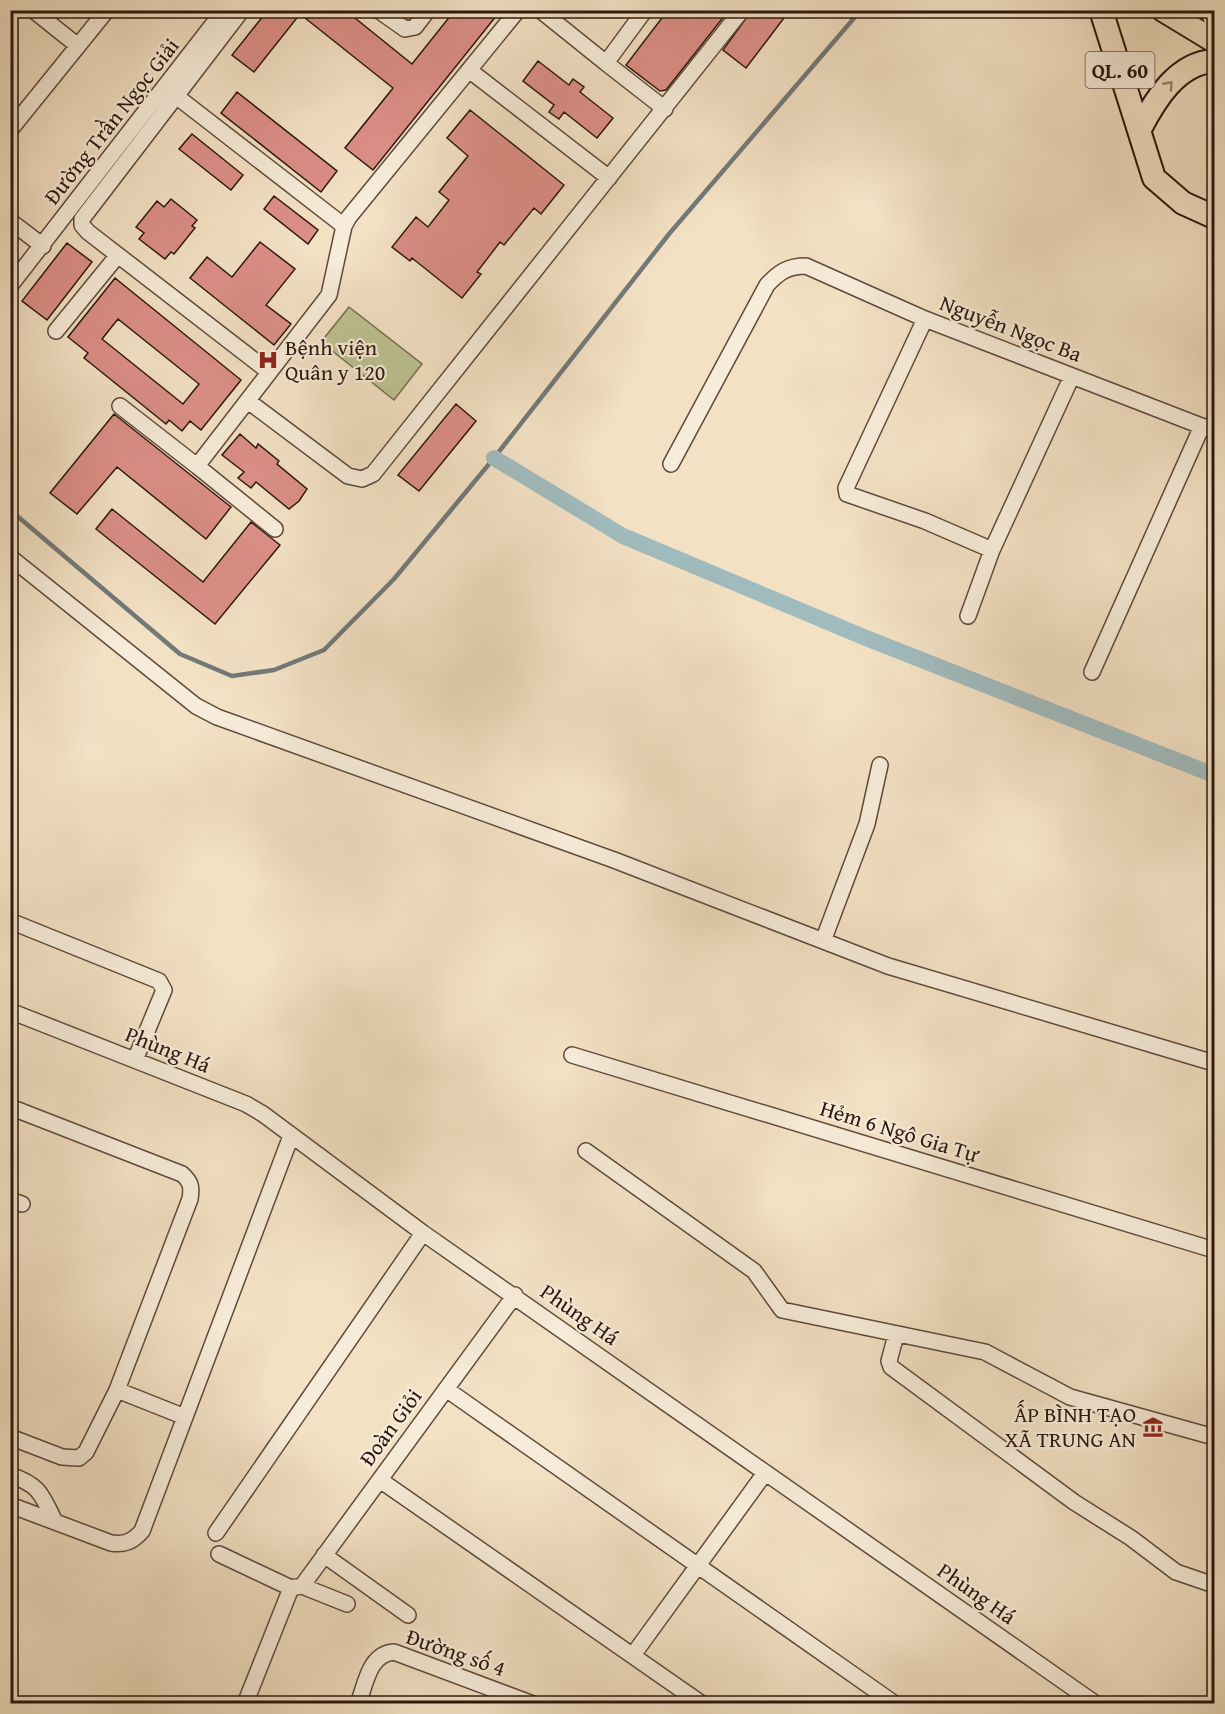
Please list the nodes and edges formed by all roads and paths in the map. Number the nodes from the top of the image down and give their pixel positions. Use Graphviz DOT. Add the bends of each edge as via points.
graph roads {
  1 [pos="33,10"];
  2 [pos="107,10"];
  3 [pos="224,10"];
  4 [pos="242,10"];
  5 [pos="378,10"];
  6 [pos="428,10"];
  7 [pos="518,10"];
  8 [pos="540,10"];
  9 [pos="645,10"];
  10 [pos="742,10"];
  11 [pos="1101,10"];
  12 [pos="1163,10"];
  13 [pos="1212,10"];
  14 [pos="1215,16"];
  15 [pos="1215,40"];
  16 [pos="78,46"];
  17 [pos="1215,61"];
  18 [pos="606,63"];
  19 [pos="469,70"];
  20 [pos="176,96"];
  21 [pos="664,109"];
  22 [pos="1140,129"];
  23 [pos="10,130"];
  24 [pos="609,178"];
  25 [pos="1215,217"];
  26 [pos="10,220"];
  27 [pos="344,226"];
  28 [pos="43,246"];
  29 [pos="117,255"];
  30 [pos="10,286"];
  31 [pos="925,319"];
  32 [pos="56,331"];
  33 [pos="268,372"];
  34 [pos="1072,376"];
  35 [pos="248,401"];
  36 [pos="120,406"];
  37 [pos="1208,429"];
  38 [pos="671,464"];
  39 [pos="197,466"];
  40 [pos="275,529"];
  41 [pos="992,550"];
  42 [pos="10,557"];
  43 [pos="968,616"];
  44 [pos="1092,672"];
  45 [pos="880,765"];
  46 [pos="851,846"];
  47 [pos="10,921"];
  48 [pos="825,934"];
  49 [pos="10,1011"];
  50 [pos="572,1055"];
  51 [pos="135,1060"];
  52 [pos="1215,1063"];
  53 [pos="10,1107"];
  54 [pos="291,1136"];
  55 [pos="586,1151"];
  56 [pos="423,1233"];
  57 [pos="1215,1250"];
  58 [pos="515,1295"];
  59 [pos="896,1335"];
  60 [pos="446,1389"];
  61 [pos="117,1390"];
  62 [pos="185,1417"];
  63 [pos="10,1437"];
  64 [pos="1215,1437"];
  65 [pos="765,1473"];
  66 [pos="10,1474"];
  67 [pos="380,1480"];
  68 [pos="10,1505"];
  69 [pos="55,1522"];
  70 [pos="216,1533"];
  71 [pos="219,1554"];
  72 [pos="324,1555"];
  73 [pos="698,1564"];
  74 [pos="1215,1585"];
  75 [pos="296,1587"];
  76 [pos="348,1604"];
  77 [pos="408,1615"];
  78 [pos="633,1655"];
  79 [pos="245,1704"];
  80 [pos="358,1704"];
  81 [pos="533,1704"];
  82 [pos="702,1704"];
  83 [pos="895,1704"];
  84 [pos="1096,1704"];
  1 -- 16 [label="street"];
  2 -- 16 [label="street"];
  3 -- 28 [label="street, Đường Trần Ngọc Giải"];
  4 -- 20 [label="street"];
  5 -- 6 [label="street" via="405,29 415,27"];
  7 -- 19 [label="street"];
  8 -- 18 [label="street"];
  9 -- 18 [label="street"];
  10 -- 21 [label="street"];
  11 -- 22 [label="highway, QL. 60"];
  12 -- 15 [label="highway"];
  13 -- 14 [label="highway"];
  16 -- 23 [label="street"];
  22 -- 17 [label="highway, one-way" via="1177,77 1194,66"];
  18 -- 21 [label="street"];
  19 -- 24 [label="street"];
  19 -- 27 [label="street"];
  20 -- 27 [label="street"];
  20 -- 29 [label="street" via="82,219 88,232"];
  21 -- 24 [label="street"];
  22 -- 25 [label="highway, QL. 60" via="1154,178 1183,203"];
  24 -- 35 [label="street" via="373,474 362,478 348,476"];
  26 -- 28 [label="street"];
  27 -- 33 [label="street" via="330,296"];
  28 -- 30 [label="street, Đường Trần Ngọc Giải"];
  29 -- 32 [label="street"];
  29 -- 33 [label="street"];
  31 -- 34 [label="street, Nguyễn Ngọc Ba"];
  31 -- 38 [label="street, Nguyễn Ngọc Ba" via="806,266 792,266 779,273 767,285"];
  31 -- 41 [label="street" via="846,488 847,494"];
  33 -- 35 [label="street"];
  34 -- 37 [label="street, Nguyễn Ngọc Ba"];
  34 -- 41 [label="street"];
  35 -- 39 [label="street"];
  36 -- 39 [label="street"];
  37 -- 44 [label="street"];
  39 -- 40 [label="street"];
  41 -- 43 [label="street"];
  42 -- 48 [label="street" via="206,712"];
  45 -- 48 [label="street" via="871,812"];
  46 -- 48 [label="street" via="825,913"];
  47 -- 51 [label="street" via="159,981 164,990"];
  48 -- 52 [label="street" via="923,978"];
  49 -- 51 [label="street, Phùng Há"];
  50 -- 57 [label="street, Hẻm 6 Ngô Gia Tự"];
  51 -- 54 [label="street, Phùng Há" via="246,1104"];
  53 -- 61 [label="street" via="182,1174 192,1188"];
  54 -- 56 [label="street, Phùng Há"];
  54 -- 62 [label="street"];
  55 -- 59 [label="street" via="754,1271 782,1310"];
  56 -- 58 [label="street, Phùng Há"];
  56 -- 70 [label="street"];
  58 -- 60 [label="street, Đoàn Giỏi"];
  58 -- 65 [label="street, Phùng Há"];
  59 -- 64 [label="street" via="986,1352 1070,1397"];
  59 -- 74 [label="street" via="891,1367 1176,1572"];
  60 -- 67 [label="street, Đoàn Giỏi"];
  60 -- 73 [label="street"];
  61 -- 62 [label="street"];
  61 -- 63 [label="street" via="86,1452 79,1458 62,1457"];
  62 -- 69 [label="street" via="142,1531 134,1540 122,1545 111,1543"];
  65 -- 73 [label="street"];
  65 -- 84 [label="street, Phùng Há"];
  66 -- 69 [label="street" via="33,1484"];
  67 -- 72 [label="street, Đoàn Giỏi"];
  67 -- 78 [label="street"];
  68 -- 69 [label="street"];
  71 -- 75 [label="street"];
  72 -- 75 [label="street, Đoàn Giỏi"];
  72 -- 77 [label="street"];
  73 -- 78 [label="street"];
  73 -- 83 [label="street"];
  75 -- 76 [label="street"];
  75 -- 79 [label="street, Đoàn Giỏi"];
  78 -- 82 [label="street"];
  80 -- 81 [label="street, Đường số 4" via="374,1661 382,1653 394,1652"];
}
